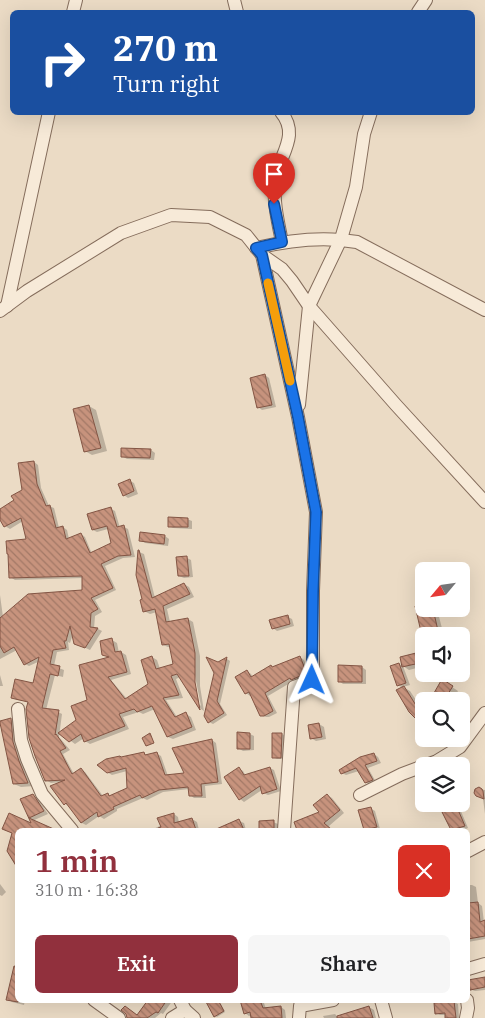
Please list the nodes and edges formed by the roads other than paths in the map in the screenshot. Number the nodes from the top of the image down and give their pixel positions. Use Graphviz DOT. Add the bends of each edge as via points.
graph roads {
  1 [pos="48,115"];
  2 [pos="283,115"];
  3 [pos="370,115"];
  4 [pos="341,239"];
  5 [pos="282,242"];
  6 [pos="259,251"];
  7 [pos="309,306"];
  8 [pos="3,308"];
  9 [pos="485,310"];
  10 [pos="298,417"];
  11 [pos="485,502"];
  12 [pos="18,709"];
  13 [pos="485,713"];
  14 [pos="360,795"];
  15 [pos="70,828"];
  16 [pos="284,828"];
  17 [pos="485,842"];
  18 [pos="470,849"];
  19 [pos="485,964"];
  20 [pos="470,968"];
  21 [pos="98,1003"];
  22 [pos="321,1003"];
  23 [pos="382,1003"];
  24 [pos="467,1003"];
  25 [pos="300,1008"];
  26 [pos="186,1009"];
  27 [pos="119,1018"];
  28 [pos="172,1018"];
  29 [pos="386,1018"];
  30 [pos="466,1018"];
  1 -- 8 [label="street"];
  2 -- 5 [label="street" via="290,129 275,180 274,204"];
  3 -- 4 [label="street" via="356,187"];
  4 -- 5 [label="street"];
  4 -- 7 [label="street"];
  4 -- 9 [label="street" via="357,242"];
  5 -- 6 [label="street"];
  6 -- 7 [label="street" via="282,269"];
  6 -- 8 [label="street" via="246,235 210,218 171,215 121,233"];
  6 -- 10 [label="street"];
  7 -- 10 [label="street"];
  7 -- 11 [label="street"];
  10 -- 16 [label="street" via="316,512 312,680 294,687"];
  12 -- 15 [label="street" via="21,740 30,768 42,794"];
  13 -- 14 [label="street" via="460,747 437,761"];
  17 -- 18 [label="street"];
  19 -- 20 [label="street"];
  21 -- 27 [label="street"];
  22 -- 25 [label="street"];
  23 -- 29 [label="street"];
  24 -- 30 [label="street"];
  26 -- 28 [label="street"];
}
